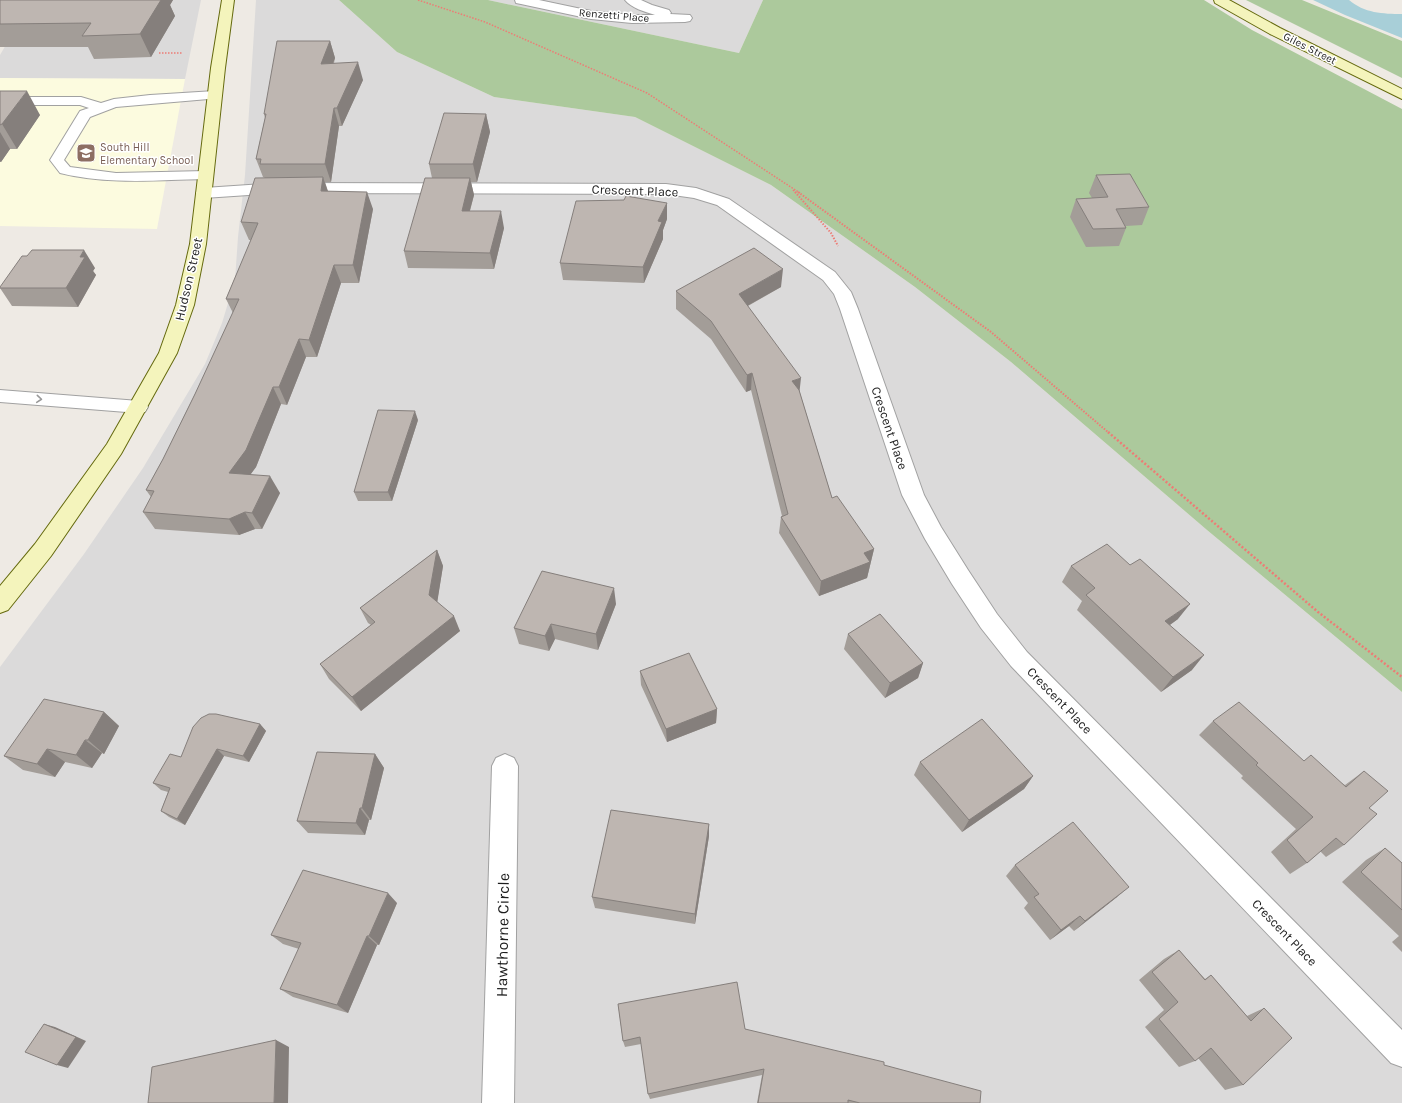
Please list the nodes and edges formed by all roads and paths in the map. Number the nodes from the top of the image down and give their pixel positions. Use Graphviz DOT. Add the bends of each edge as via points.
graph roads {
  1 [pos="228,0"];
  2 [pos="418,0"];
  3 [pos="521,0"];
  4 [pos="630,0"];
  5 [pos="1220,0"];
  6 [pos="159,53"];
  7 [pos="182,53"];
  8 [pos="215,95"];
  9 [pos="1402,95"];
  10 [pos="0,101"];
  11 [pos="102,108"];
  12 [pos="205,184"];
  13 [pos="790,186"];
  14 [pos="829,276"];
  15 [pos="0,396"];
  16 [pos="139,407"];
  17 [pos="0,603"];
  18 [pos="1402,677"];
  19 [pos="505,766"];
  20 [pos="1402,1052"];
  21 [pos="498,1103"];
  1 -- 8 [label="street, Hudson Street"];
  2 -- 13 [label="path" via="486,22 647,93"];
  3 -- 4 [label="street, Renzetti Place" via="591,15 632,19 685,18 646,8"];
  5 -- 9 [label="street, Giles Street"];
  6 -- 7 [label="path"];
  8 -- 11 [label="lane" via="114,103"];
  8 -- 12 [label="street, Hudson Street"];
  10 -- 11 [label="lane" via="81,101"];
  11 -- 12 [label="lane" via="85,114 57,160 65,170"];
  12 -- 14 [label="street, Crescent Place" via="279,188 666,188 696,193 723,202"];
  12 -- 16 [label="street, Hudson Street" via="198,244 185,305 168,353"];
  13 -- 14 [label="path" via="837,243 837,261"];
  13 -- 18 [label="path" via="991,332 1318,612"];
  14 -- 20 [label="street, Crescent Place" via="842,292 849,308 913,495 932,533 989,621 1019,659"];
  15 -- 16 [label="lane, one-way"];
  16 -- 17 [label="street, Hudson Street" via="110,456 43,550"];
  19 -- 21 [label="street, Hawthorne Circle"];
}
